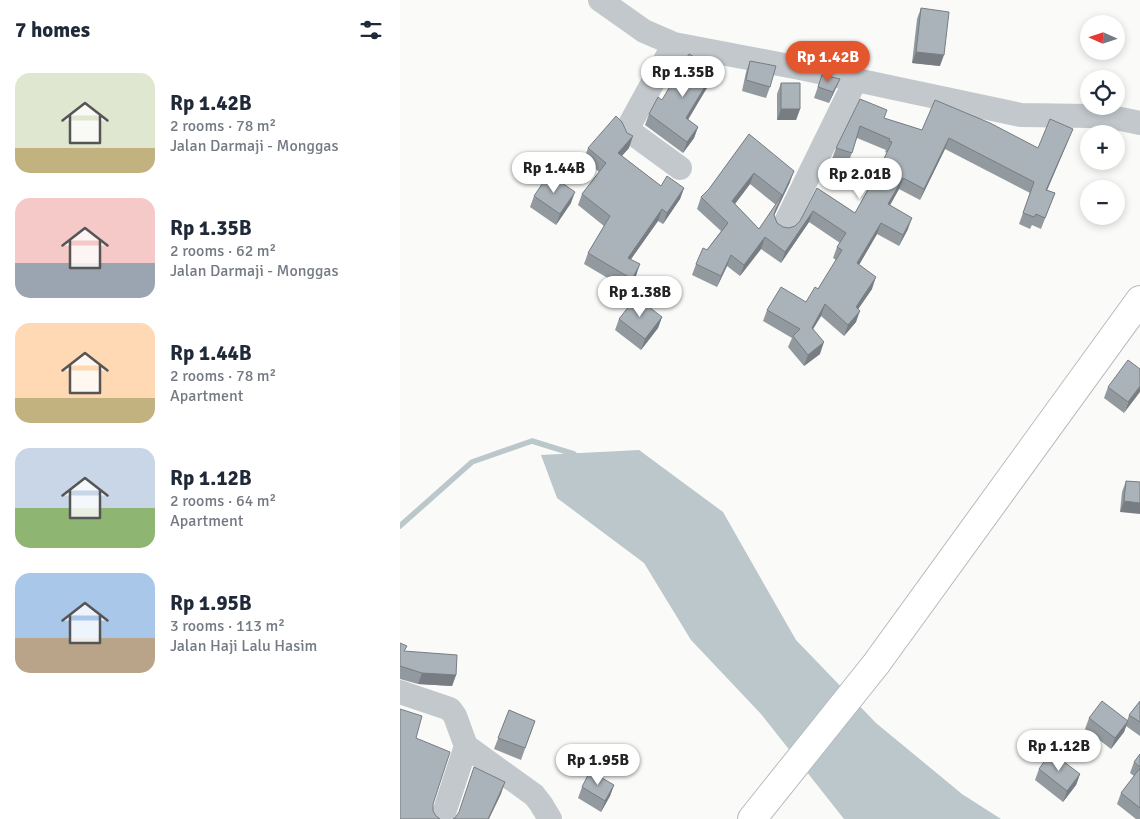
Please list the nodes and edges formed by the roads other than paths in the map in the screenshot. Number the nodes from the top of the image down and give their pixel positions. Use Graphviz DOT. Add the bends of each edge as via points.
graph roads {
  1 [pos="600,0"];
  2 [pos="674,44"];
  3 [pos="855,81"];
  4 [pos="1140,123"];
  5 [pos="680,168"];
  6 [pos="784,226"];
  7 [pos="1140,300"];
  8 [pos="400,692"];
  9 [pos="466,746"];
  10 [pos="442,819"];
  11 [pos="550,819"];
  12 [pos="752,819"];
  1 -- 2 [label="street" via="644,32"];
  2 -- 3 [label="street"];
  2 -- 5 [label="street" via="630,124 632,133"];
  3 -- 4 [label="street" via="1022,115 1090,116"];
  3 -- 6 [label="street"];
  7 -- 12 [label="main road" via="876,664"];
  8 -- 9 [label="street" via="450,709"];
  9 -- 10 [label="street"];
  9 -- 11 [label="street" via="534,796"];
}
